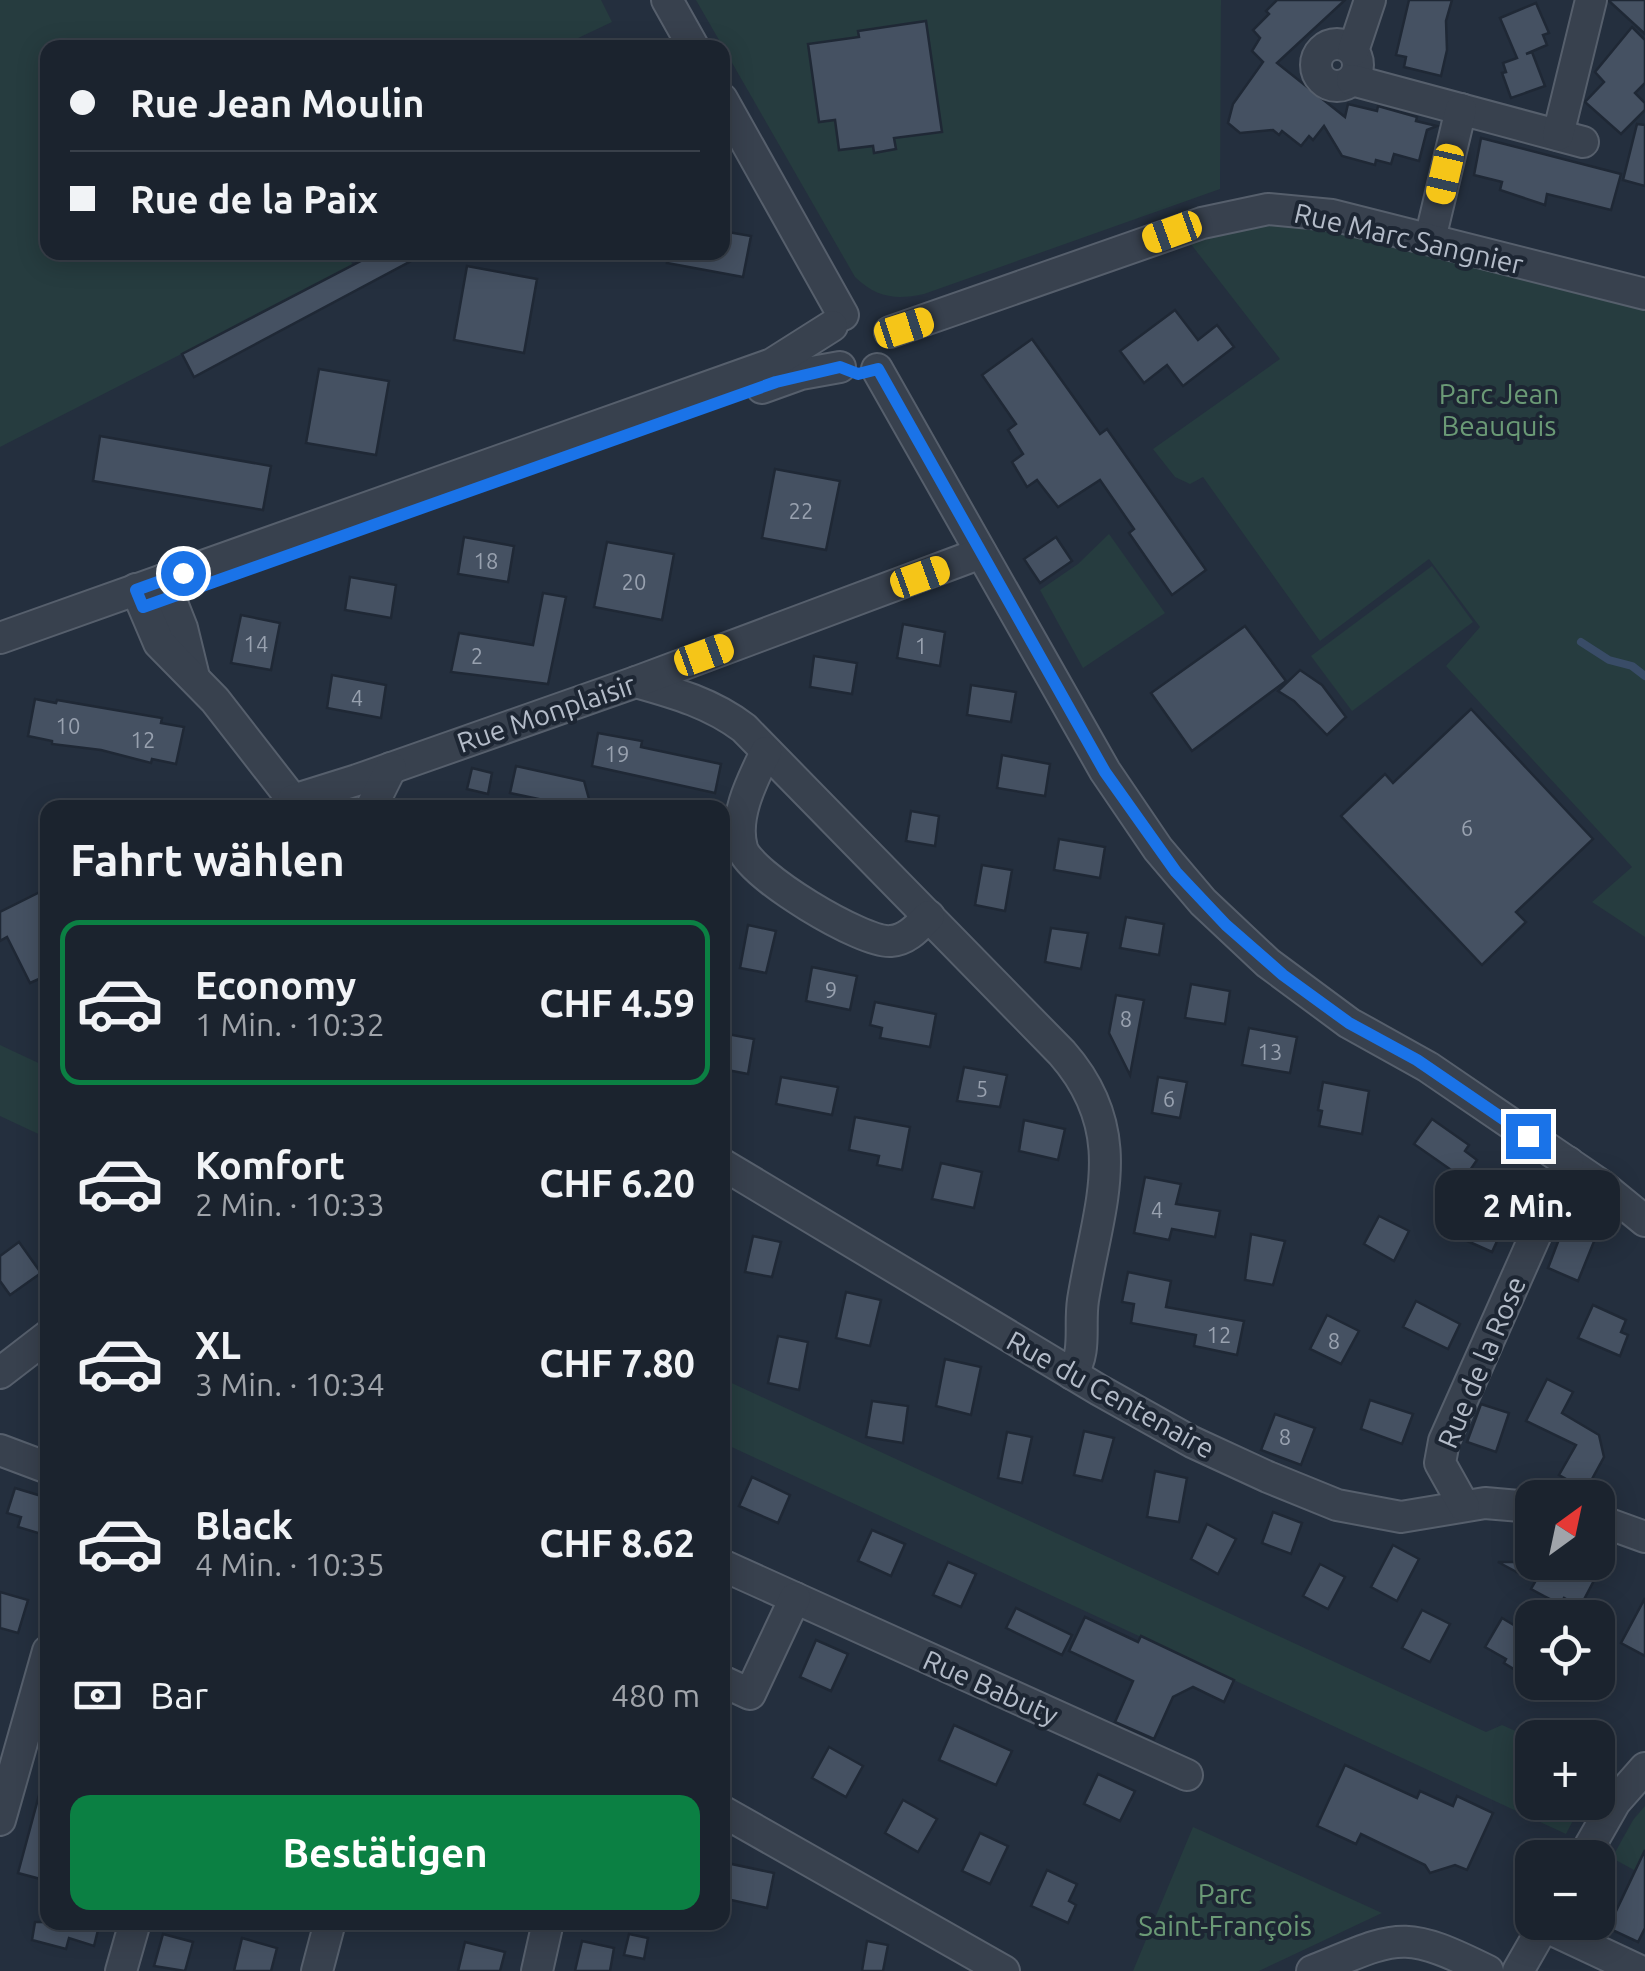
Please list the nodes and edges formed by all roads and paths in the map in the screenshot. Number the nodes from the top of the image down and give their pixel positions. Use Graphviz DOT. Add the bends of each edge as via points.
graph roads {
  1 [pos="667,0"];
  2 [pos="1370,0"];
  3 [pos="1592,0"];
  4 [pos="690,40"];
  5 [pos="1461,109"];
  6 [pos="730,114"];
  7 [pos="1430,239"];
  8 [pos="1645,294"];
  9 [pos="838,320"];
  10 [pos="890,332"];
  11 [pos="840,367"];
  12 [pos="878,369"];
  13 [pos="981,554"];
  14 [pos="153,593"];
  15 [pos="0,638"];
  16 [pos="0,657"];
  17 [pos="636,682"];
  18 [pos="766,752"];
  19 [pos="392,768"];
  20 [pos="293,800"];
  21 [pos="307,800"];
  22 [pos="375,800"];
  23 [pos="929,916"];
  24 [pos="1568,1162"];
  25 [pos="730,1169"];
  26 [pos="1645,1221"];
  27 [pos="40,1342"];
  28 [pos="0,1373"];
  29 [pos="1072,1374"];
  30 [pos="0,1450"];
  31 [pos="40,1465"];
  32 [pos="1464,1506"];
  33 [pos="1515,1506"];
  34 [pos="1615,1526"];
  35 [pos="1645,1536"];
  36 [pos="730,1569"];
  37 [pos="795,1598"];
  38 [pos="40,1679"];
  39 [pos="730,1685"];
  40 [pos="1645,1768"];
  41 [pos="1187,1775"];
  42 [pos="730,1816"];
  43 [pos="0,1820"];
  44 [pos="1594,1840"];
  45 [pos="132,1930"];
  46 [pos="328,1930"];
  47 [pos="546,1930"];
  48 [pos="1536,1940"];
  49 [pos="1577,1940"];
  50 [pos="121,1971"];
  51 [pos="317,1971"];
  52 [pos="538,1971"];
  53 [pos="1004,1971"];
  54 [pos="1312,1971"];
  55 [pos="1488,1971"];
  56 [pos="1518,1971"];
  57 [pos="1640,1971"];
  1 -- 4 [label="street"];
  2 -- 5 [label="street" via="1353,66"];
  3 -- 5 [label="street" via="1571,139"];
  5 -- 7 [label="street"];
  6 -- 9 [label="street"];
  7 -- 8 [label="street, Rue Marc Sangnier"];
  7 -- 10 [label="street, Rue Marc Sangnier" via="1316,212 1252,210"];
  9 -- 10 [label="street" via="871,312"];
  9 -- 11 [label="street" via="828,338"];
  9 -- 14 [label="street" via="772,364"];
  10 -- 12 [label="street" via="890,352"];
  11 -- 12 [label="street" via="858,374"];
  11 -- 14 [label="street" via="776,382"];
  12 -- 13 [label="street"];
  13 -- 17 [label="street, Rue Monplaisir"];
  13 -- 24 [label="street" via="1116,788 1210,909 1349,1023 1417,1060"];
  14 -- 15 [label="street"];
  14 -- 16 [label="street"];
  14 -- 20 [label="street" via="159,643"];
  17 -- 18 [label="street" via="725,714"];
  17 -- 19 [label="street, Rue Monplaisir"];
  18 -- 23 [label="street"];
  18 -- 23 [label="street" via="749,787 741,830 744,854 755,867 875,939 896,940"];
  19 -- 21 [label="street, Rue Monplaisir"];
  19 -- 22 [label="street"];
  23 -- 29 [label="street" via="1071,1063 1098,1108 1106,1163 1080,1318 1082,1354"];
  24 -- 26 [label="street"];
  24 -- 32 [label="street, Rue de la Rose" via="1444,1441 1440,1463"];
  25 -- 29 [label="street, Rue du Centenaire"];
  27 -- 28 [label="street"];
  29 -- 32 [label="street, Rue du Centenaire" via="1202,1447 1337,1504 1401,1517"];
  30 -- 31 [label="street"];
  32 -- 33 [label="street, Rue du Centenaire"];
  34 -- 35 [label="street"];
  36 -- 37 [label="street, Rue Babuty"];
  37 -- 39 [label="street" via="750,1694"];
  37 -- 41 [label="street, Rue Babuty"];
  38 -- 43 [label="street"];
  40 -- 44 [label="street"];
  42 -- 53 [label="street"];
  45 -- 50 [label="street"];
  46 -- 51 [label="street"];
  47 -- 52 [label="street"];
  48 -- 56 [label="street"];
  49 -- 57 [label="street"];
  54 -- 55 [label="street" via="1377,1944 1409,1940"];
}
